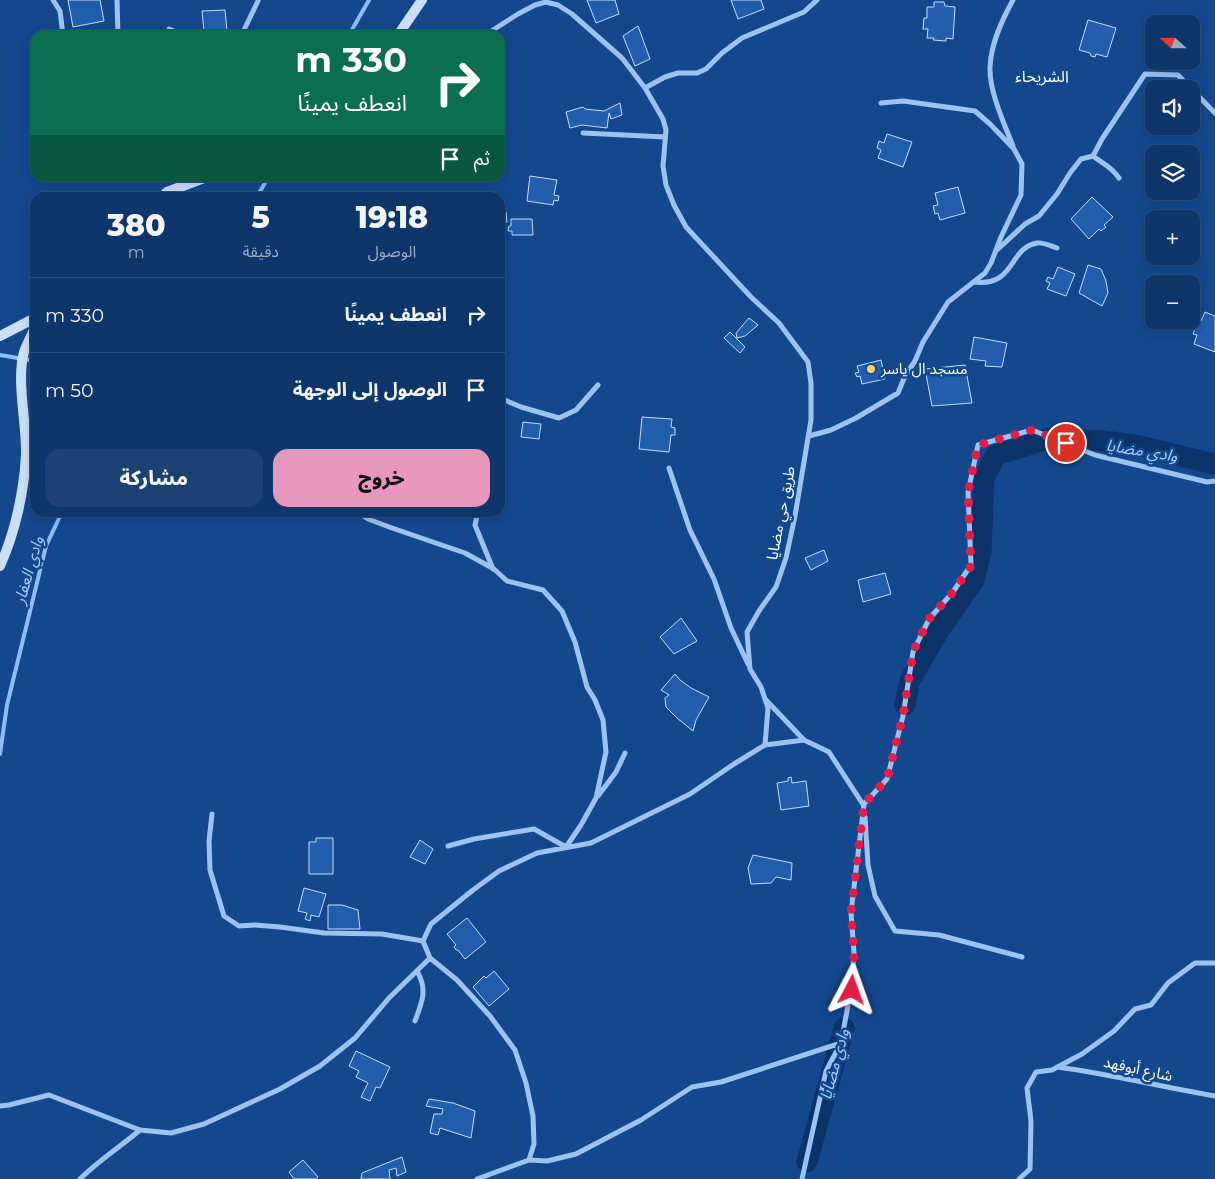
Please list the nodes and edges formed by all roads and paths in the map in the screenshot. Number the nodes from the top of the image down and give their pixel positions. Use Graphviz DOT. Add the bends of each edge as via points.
graph roads {
  1 [pos="54,0"];
  2 [pos="117,0"];
  3 [pos="422,0"];
  4 [pos="817,0"];
  5 [pos="1013,0"];
  6 [pos="258,1"];
  7 [pos="63,30"];
  8 [pos="118,30"];
  9 [pos="244,30"];
  10 [pos="401,30"];
  11 [pos="494,30"];
  12 [pos="645,88"];
  13 [pos="881,103"];
  14 [pos="1215,113"];
  15 [pos="583,133"];
  16 [pos="665,137"];
  17 [pos="1014,148"];
  18 [pos="1093,156"];
  19 [pos="1118,178"];
  20 [pos="193,182"];
  21 [pos="167,192"];
  22 [pos="1057,248"];
  23 [pos="995,252"];
  24 [pos="974,282"];
  25 [pos="30,321"];
  26 [pos="0,336"];
  27 [pos="30,339"];
  28 [pos="598,385"];
  29 [pos="505,400"];
  30 [pos="808,436"];
  31 [pos="30,444"];
  32 [pos="669,468"];
  33 [pos="1215,481"];
  34 [pos="365,517"];
  35 [pos="477,517"];
  36 [pos="0,566"];
  37 [pos="494,569"];
  38 [pos="750,669"];
  39 [pos="765,699"];
  40 [pos="804,740"];
  41 [pos="765,745"];
  42 [pos="626,753"];
  43 [pos="596,798"];
  44 [pos="864,804"];
  45 [pos="212,814"];
  46 [pos="448,846"];
  47 [pos="566,847"];
  48 [pos="423,941"];
  49 [pos="430,958"];
  50 [pos="1022,958"];
  51 [pos="1215,963"];
  52 [pos="417,971"];
  53 [pos="415,1021"];
  54 [pos="841,1043"];
  55 [pos="1056,1067"];
  56 [pos="1215,1096"];
  57 [pos="0,1106"];
  58 [pos="140,1130"];
  59 [pos="529,1160"];
  60 [pos="80,1179"];
  61 [pos="477,1179"];
  62 [pos="802,1179"];
  63 [pos="1019,1179"];
  1 -- 7 [label="street" via="60,11"];
  2 -- 8 [label="street"];
  3 -- 10 [label="main road"];
  4 -- 12 [label="street" via="804,12 742,38 706,69 665,77"];
  5 -- 17 [label="street" via="994,44 990,67 993,88"];
  6 -- 9 [label="street"];
  11 -- 12 [label="street, طريق حي مضايا" via="535,6 546,2 558,5 604,40"];
  12 -- 16 [label="street, طريق حي مضايا" via="663,119"];
  13 -- 17 [label="street" via="903,101 975,110"];
  14 -- 18 [label="street" via="1178,74 1145,74"];
  15 -- 16 [label="street"];
  16 -- 30 [label="street, طريق حي مضايا" via="663,166 666,185 686,227 779,323 808,362 811,383"];
  17 -- 23 [label="street" via="1022,164 1021,196"];
  18 -- 19 [label="street" via="1113,168"];
  18 -- 23 [label="street" via="1081,159 1039,216"];
  20 -- 21 [label="main road"];
  22 -- 24 [label="street" via="1038,243 1024,249 1000,278 985,284"];
  23 -- 24 [label="street" via="985,273"];
  24 -- 30 [label="street" via="948,302 922,342 898,393 831,430"];
  25 -- 26 [label="main road"];
  27 -- 31 [label="main road" via="24,353 22,379"];
  28 -- 29 [label="street" via="576,410 560,418"];
  30 -- 38 [label="street, طريق حي مضايا" via="786,558 776,586 747,632"];
  31 -- 36 [label="main road" via="7,551"];
  32 -- 38 [label="street" via="690,530 714,578 731,628"];
  33 -- 44 [label="street" via="1207,482 1095,455 1032,430 978,445 968,492 971,566 929,619 913,652 903,716 887,779"];
  34 -- 37 [label="street" via="465,553"];
  35 -- 37 [label="street" via="475,525"];
  37 -- 43 [label="street" via="508,581 543,590 562,611 576,642 587,687 603,720 606,752"];
  38 -- 39 [label="street, طريق حي مضايا" via="762,687"];
  39 -- 40 [label="street"];
  39 -- 41 [label="street, طريق حي مضايا" via="768,708"];
  40 -- 41 [label="street"];
  40 -- 44 [label="street" via="829,752"];
  41 -- 47 [label="street" via="690,794 591,843"];
  42 -- 43 [label="street"];
  43 -- 47 [label="street"];
  44 -- 50 [label="street" via="868,865 875,896 895,931 939,935"];
  44 -- 54 [label="street" via="851,912 852,990"];
  45 -- 48 [label="street" via="210,870 224,916 239,926 382,934"];
  46 -- 47 [label="street" via="534,829"];
  47 -- 48 [label="street" via="537,853 499,871 431,924"];
  48 -- 49 [label="street"];
  49 -- 52 [label="street"];
  49 -- 59 [label="street" via="457,980 490,1016 514,1050 533,1116 534,1144"];
  51 -- 55 [label="street" via="1195,963 1168,983 1151,1005 1135,1009 1114,1031 1082,1054"];
  52 -- 53 [label="street" via="423,981 423,998"];
  52 -- 58 [label="street" via="354,1038 320,1066 280,1089 204,1124 171,1133"];
  54 -- 59 [label="street" via="721,1082 692,1087 640,1120 576,1154 547,1161"];
  54 -- 62 [label="street" via="826,1071"];
  55 -- 56 [label="street, شارع أبوفهد"];
  55 -- 63 [label="street" via="1036,1072 1027,1088 1031,1121 1030,1168"];
  57 -- 58 [label="street" via="49,1095"];
  58 -- 60 [label="street"];
  59 -- 61 [label="street"];
}
